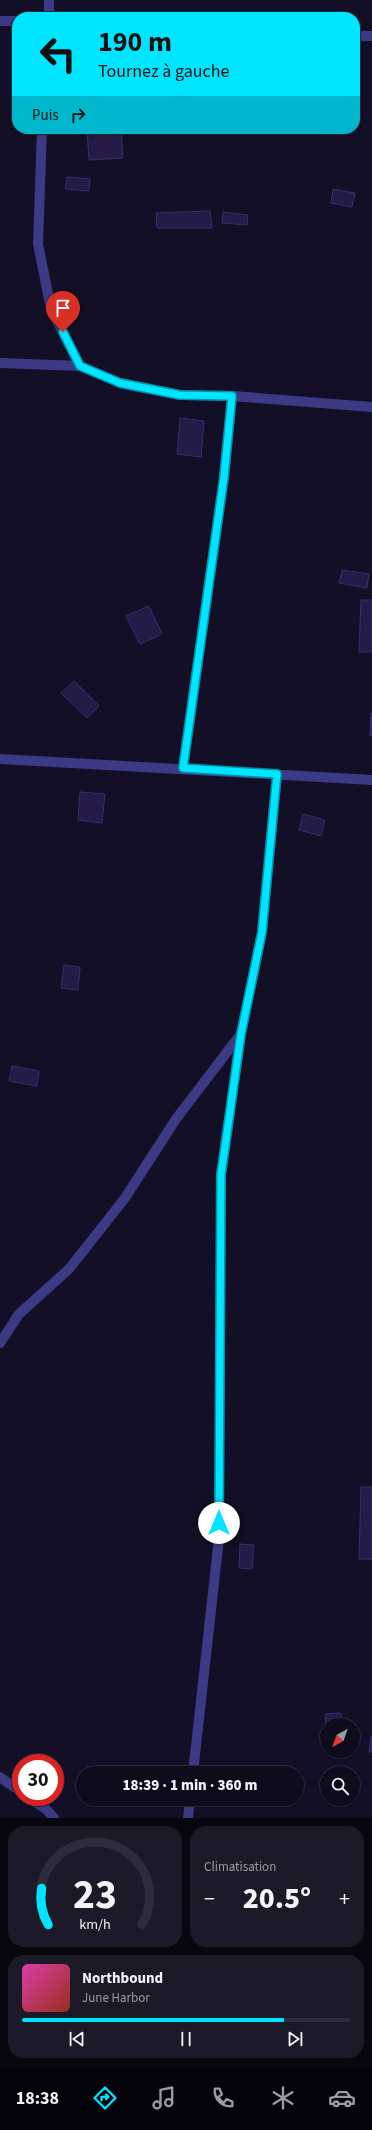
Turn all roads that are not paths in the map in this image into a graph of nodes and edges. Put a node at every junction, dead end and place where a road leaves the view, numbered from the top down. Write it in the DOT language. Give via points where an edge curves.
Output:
graph roads {
  1 [pos="49,0"];
  2 [pos="49,12"];
  3 [pos="0,21"];
  4 [pos="12,21"];
  5 [pos="360,36"];
  6 [pos="372,36"];
  7 [pos="42,134"];
  8 [pos="0,363"];
  9 [pos="80,366"];
  10 [pos="232,396"];
  11 [pos="372,408"];
  12 [pos="0,759"];
  13 [pos="183,768"];
  14 [pos="277,774"];
  15 [pos="372,780"];
  16 [pos="241,1034"];
  17 [pos="0,1343"];
  18 [pos="194,1766"];
  19 [pos="0,1777"];
  20 [pos="12,1786"];
  21 [pos="42,1806"];
  22 [pos="189,1806"];
  23 [pos="54,1818"];
  24 [pos="188,1818"];
  1 -- 2 [label="street"];
  3 -- 4 [label="street"];
  5 -- 6 [label="street"];
  7 -- 9 [label="street" via="38,244 51,309"];
  8 -- 9 [label="street"];
  9 -- 10 [label="street" via="120,383 172,394"];
  10 -- 11 [label="street"];
  10 -- 13 [label="street" via="224,477"];
  12 -- 13 [label="street"];
  13 -- 14 [label="street"];
  14 -- 15 [label="street"];
  14 -- 16 [label="street" via="262,932"];
  16 -- 17 [label="street" via="176,1119 125,1198 69,1269 19,1314"];
  16 -- 18 [label="street" via="221,1175 219,1538"];
  19 -- 20 [label="street"];
  21 -- 23 [label="street"];
  22 -- 24 [label="street"];
}
